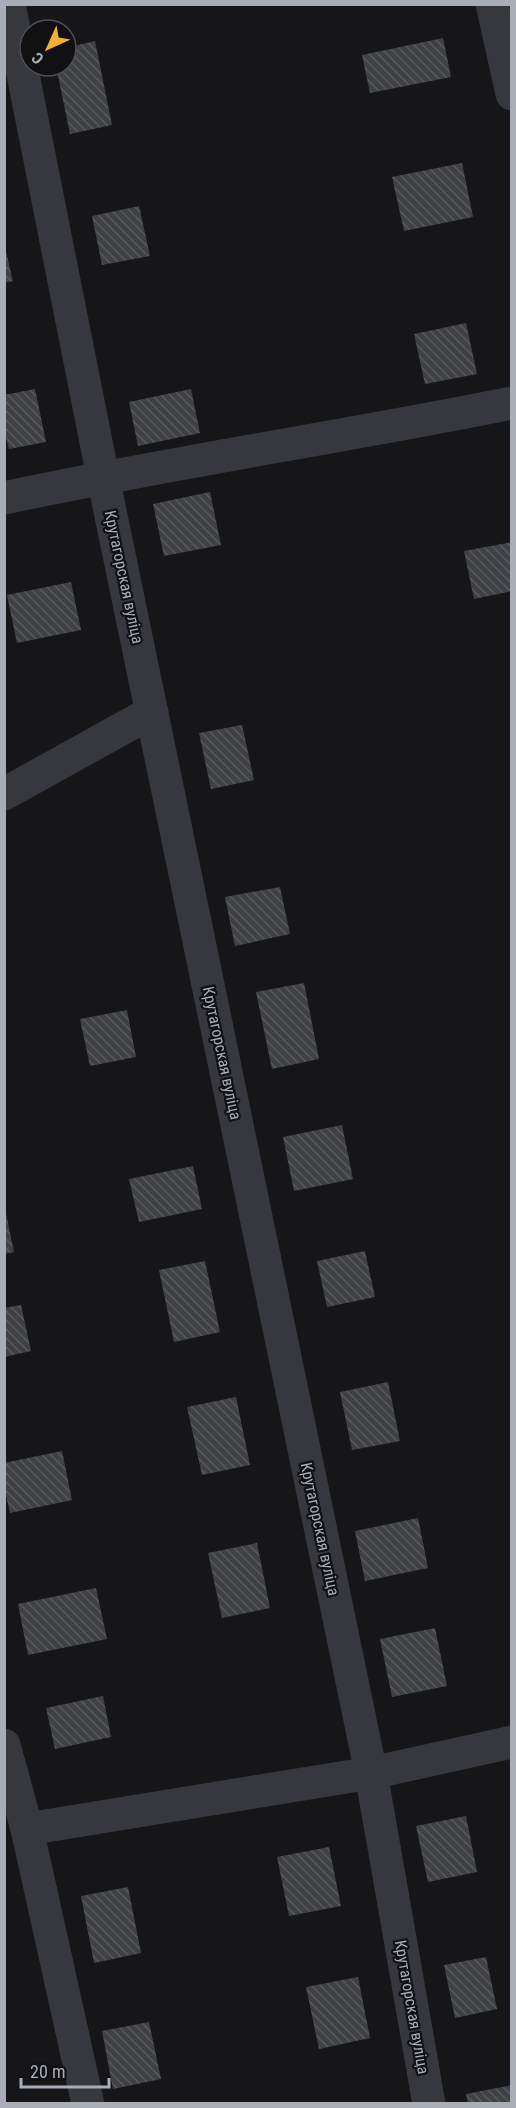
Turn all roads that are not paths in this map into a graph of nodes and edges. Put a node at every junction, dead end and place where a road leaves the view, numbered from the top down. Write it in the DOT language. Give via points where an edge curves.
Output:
graph roads {
  1 [pos="9,4"];
  2 [pos="492,4"];
  3 [pos="512,94"];
  4 [pos="512,403"];
  5 [pos="103,477"];
  6 [pos="4,498"];
  7 [pos="152,712"];
  8 [pos="4,794"];
  9 [pos="512,1742"];
  10 [pos="4,1745"];
  11 [pos="371,1773"];
  12 [pos="27,1829"];
  13 [pos="88,2103"];
  14 [pos="429,2103"];
  1 -- 5 [label="street, Крутагорская вуліца"];
  2 -- 3 [label="street"];
  4 -- 5 [label="street"];
  5 -- 6 [label="street"];
  5 -- 7 [label="street, Крутагорская вуліца"];
  7 -- 8 [label="street"];
  7 -- 11 [label="street, Крутагорская вуліца"];
  9 -- 11 [label="street"];
  10 -- 12 [label="street"];
  11 -- 12 [label="street"];
  11 -- 14 [label="street, Крутагорская вуліца"];
  12 -- 13 [label="street"];
}
